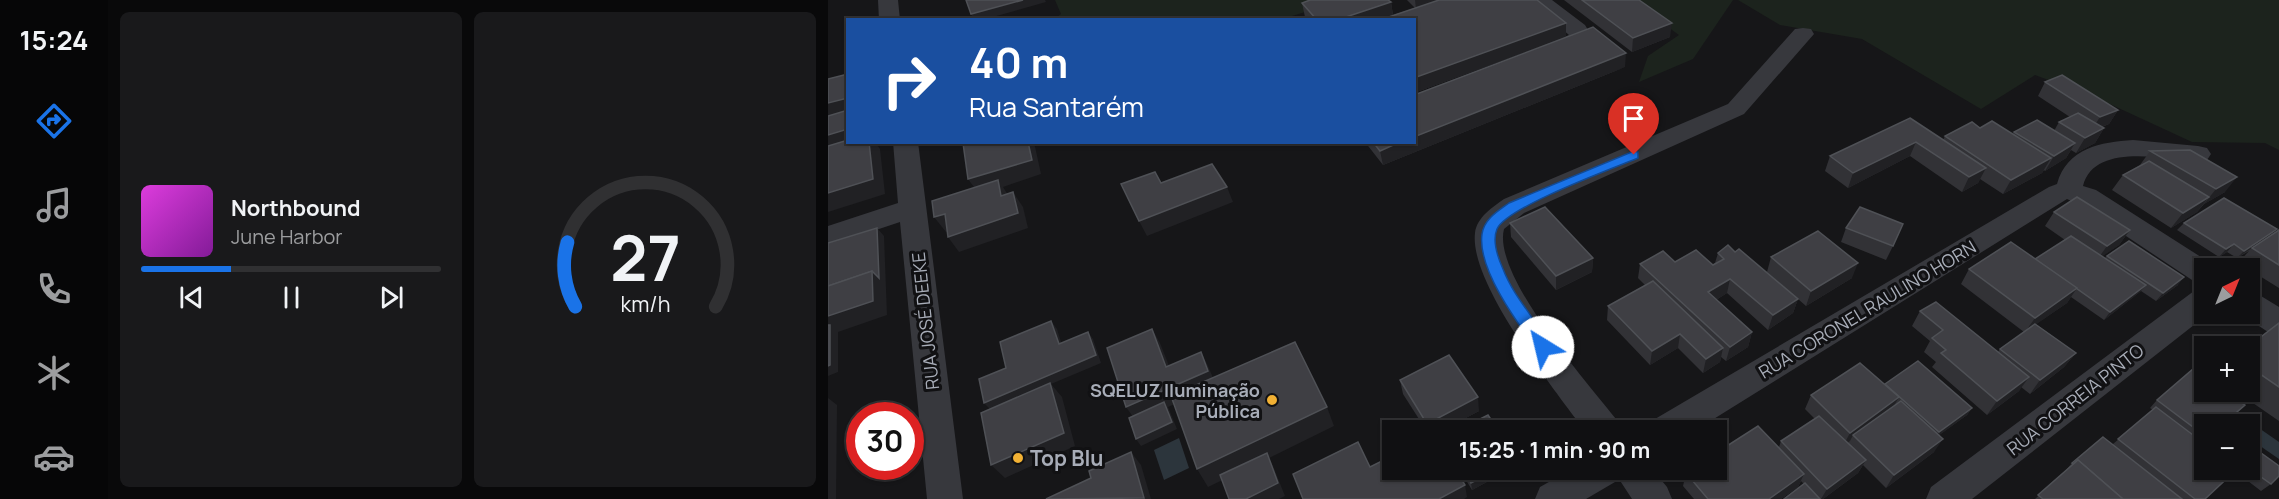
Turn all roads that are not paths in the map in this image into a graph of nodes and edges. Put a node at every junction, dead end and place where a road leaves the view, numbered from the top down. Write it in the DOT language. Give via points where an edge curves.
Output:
graph roads {
  1 [pos="888,0"];
  2 [pos="1539,0"];
  3 [pos="890,18"];
  4 [pos="1803,34"];
  5 [pos="1523,62"];
  6 [pos="905,144"];
  7 [pos="2198,154"];
  8 [pos="2069,190"];
  9 [pos="912,208"];
  10 [pos="828,236"];
  11 [pos="2194,267"];
  12 [pos="2194,307"];
  13 [pos="2260,311"];
  14 [pos="2279,323"];
  15 [pos="1597,420"];
  16 [pos="1683,420"];
  17 [pos="1585,480"];
  18 [pos="1640,480"];
  19 [pos="945,499"];
  20 [pos="1553,499"];
  21 [pos="1654,499"];
  22 [pos="1944,499"];
  1 -- 3 [label="street"];
  2 -- 5 [label="street" via="1580,35 1577,40"];
  4 -- 15 [label="street" via="1736,109 1514,207 1495,220 1489,232 1489,247 1496,270 1519,313"];
  6 -- 9 [label="street, RUA JOSÉ DEEKE"];
  7 -- 8 [label="street" via="2116,148 2092,154 2075,170"];
  8 -- 11 [label="street" via="2087,197"];
  8 -- 16 [label="street, RUA CORONEL RAULINO HORN" via="2058,193"];
  9 -- 10 [label="street"];
  9 -- 19 [label="street, RUA JOSÉ DEEKE"];
  12 -- 22 [label="street, RUA CORREIA PINTO"];
  13 -- 14 [label="street"];
  17 -- 20 [label="street"];
  18 -- 21 [label="street"];
}
